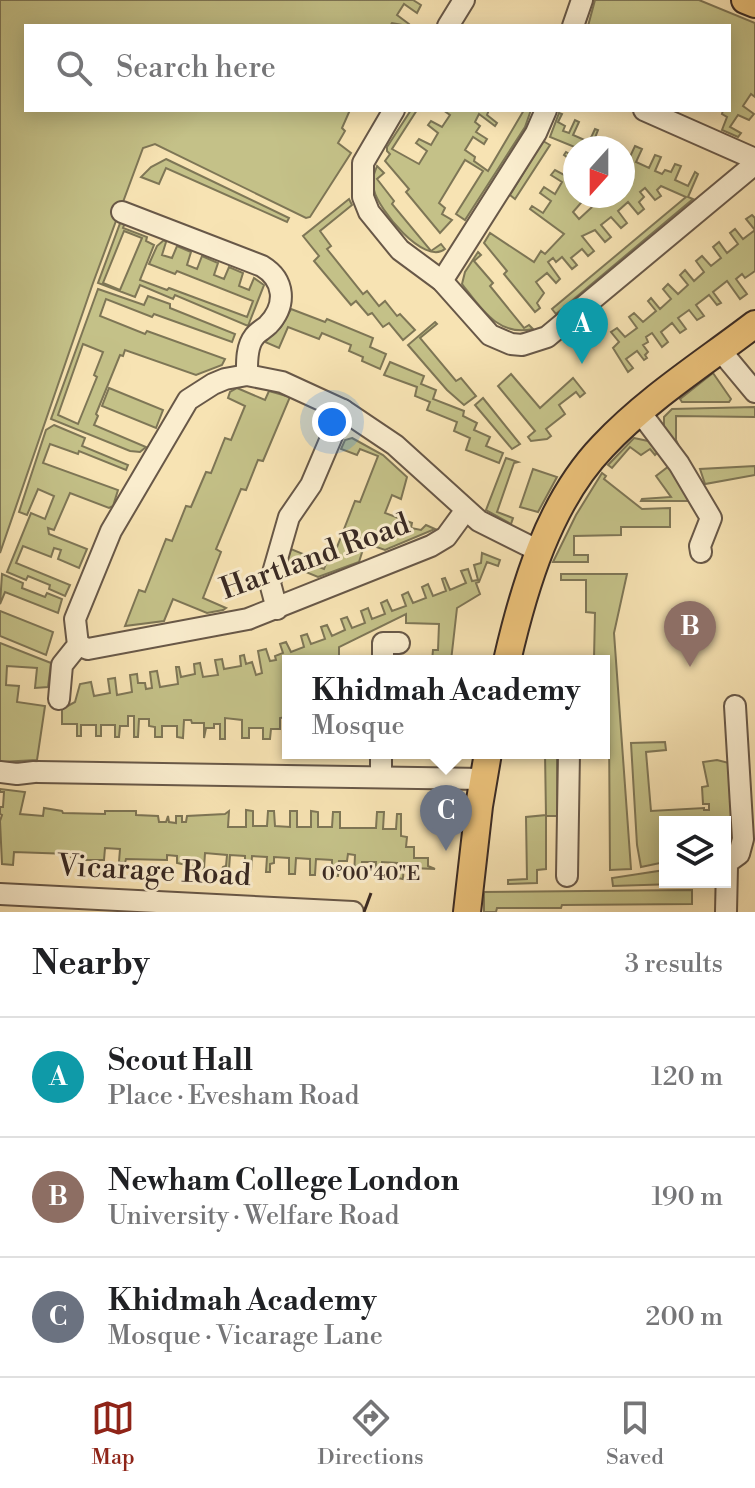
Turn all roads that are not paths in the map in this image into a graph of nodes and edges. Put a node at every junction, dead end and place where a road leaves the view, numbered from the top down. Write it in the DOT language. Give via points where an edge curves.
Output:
graph roads {
  1 [pos="464,0"];
  2 [pos="582,0"];
  3 [pos="745,0"];
  4 [pos="755,4"];
  5 [pos="449,24"];
  6 [pos="574,24"];
  7 [pos="393,112"];
  8 [pos="545,112"];
  9 [pos="648,112"];
  10 [pos="755,162"];
  11 [pos="122,212"];
  12 [pos="442,281"];
  13 [pos="755,324"];
  14 [pos="720,350"];
  15 [pos="247,375"];
  16 [pos="755,392"];
  17 [pos="343,410"];
  18 [pos="640,412"];
  19 [pos="465,511"];
  20 [pos="541,552"];
  21 [pos="701,552"];
  22 [pos="277,609"];
  23 [pos="399,643"];
  24 [pos="78,645"];
  25 [pos="383,655"];
  26 [pos="509,655"];
  27 [pos="59,699"];
  28 [pos="735,706"];
  29 [pos="381,759"];
  30 [pos="569,759"];
  31 [pos="486,766"];
  32 [pos="0,772"];
  33 [pos="381,777"];
  34 [pos="567,876"];
  35 [pos="0,894"];
  36 [pos="353,912"];
  37 [pos="467,912"];
  38 [pos="726,912"];
  1 -- 5 [label="street"];
  2 -- 6 [label="street"];
  3 -- 4 [label="main road"];
  7 -- 12 [label="street" via="363,163 363,197 400,250"];
  8 -- 12 [label="street"];
  9 -- 10 [label="street"];
  10 -- 12 [label="street" via="560,327 530,344 511,344 490,335"];
  11 -- 15 [label="street" via="157,233 273,273 281,303 277,315 251,342"];
  13 -- 14 [label="main road"];
  14 -- 16 [label="street"];
  14 -- 18 [label="main road"];
  15 -- 17 [label="street" via="282,382"];
  15 -- 24 [label="street" via="213,384 180,412 100,553 75,619"];
  17 -- 19 [label="street" via="395,445"];
  17 -- 22 [label="street" via="311,485 285,528 270,583"];
  18 -- 20 [label="main road" via="584,470"];
  18 -- 21 [label="street" via="711,518"];
  19 -- 20 [label="street"];
  19 -- 22 [label="street, Hartland Road" via="446,537 431,546"];
  20 -- 26 [label="main road"];
  22 -- 24 [label="street, Hartland Road" via="88,649"];
  23 -- 25 [label="street" via="383,643"];
  24 -- 27 [label="street" via="62,665"];
  28 -- 38 [label="street" via="743,839 738,856 727,866"];
  29 -- 33 [label="street"];
  30 -- 34 [label="street"];
  31 -- 33 [label="street"];
  31 -- 37 [label="main road"];
  32 -- 33 [label="street"];
  35 -- 36 [label="street, Vicarage Road"];
}
